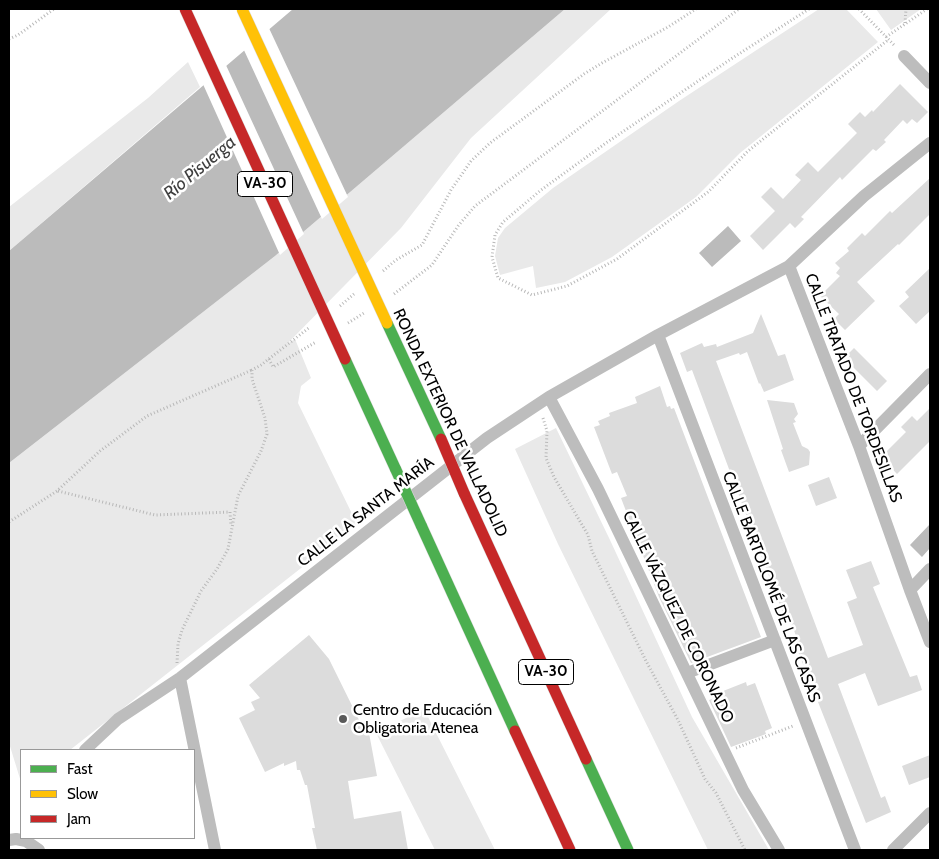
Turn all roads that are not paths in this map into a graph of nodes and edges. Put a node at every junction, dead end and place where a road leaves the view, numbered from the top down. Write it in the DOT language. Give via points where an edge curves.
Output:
graph roads {
  1 [pos="185,9"];
  2 [pos="242,9"];
  3 [pos="904,56"];
  4 [pos="930,84"];
  5 [pos="930,142"];
  6 [pos="789,266"];
  7 [pos="658,335"];
  8 [pos="930,374"];
  9 [pos="543,400"];
  10 [pos="859,446"];
  11 [pos="930,569"];
  12 [pos="910,590"];
  13 [pos="775,640"];
  14 [pos="930,642"];
  15 [pos="686,673"];
  16 [pos="180,678"];
  17 [pos="86,749"];
  18 [pos="194,749"];
  19 [pos="195,752"];
  20 [pos="930,813"];
  21 [pos="15,838"];
  22 [pos="40,850"];
  23 [pos="215,850"];
  24 [pos="570,850"];
  25 [pos="628,850"];
  26 [pos="779,850"];
  27 [pos="855,850"];
  28 [pos="893,850"];
  1 -- 24 [label="highway, VA-30, bridge"];
  2 -- 25 [label="highway, RONDA EXTERIOR DE VALLADOLID / VA-30, bridge"];
  3 -- 4 [label="street"];
  5 -- 6 [label="street, CALLE TRATADO DE TORDESILLAS" via="864,196"];
  6 -- 7 [label="street, CALLE LA SANTA MARÍA"];
  6 -- 10 [label="street, CALLE TRATADO DE TORDESILLAS"];
  7 -- 9 [label="street, CALLE LA SANTA MARÍA"];
  7 -- 13 [label="street, CALLE BARTOLOMÉ DE LAS CASAS"];
  8 -- 10 [label="street"];
  9 -- 15 [label="street, CALLE VÁZQUEZ DE CORONADO" via="598,489"];
  9 -- 16 [label="street, CALLE LA SANTA MARÍA" via="487,438"];
  10 -- 12 [label="street, CALLE TRATADO DE TORDESILLAS"];
  11 -- 12 [label="street"];
  12 -- 14 [label="street, CALLE TRATADO DE TORDESILLAS"];
  13 -- 15 [label="street"];
  13 -- 27 [label="street, CALLE BARTOLOMÉ DE LAS CASAS"];
  15 -- 26 [label="street, CALLE VÁZQUEZ DE CORONADO" via="743,790"];
  16 -- 17 [label="street, CALLE LA SANTA MARÍA" via="118,719"];
  16 -- 18 [label="street"];
  19 -- 23 [label="street"];
  20 -- 28 [label="street"];
  21 -- 22 [label="street"];
}
